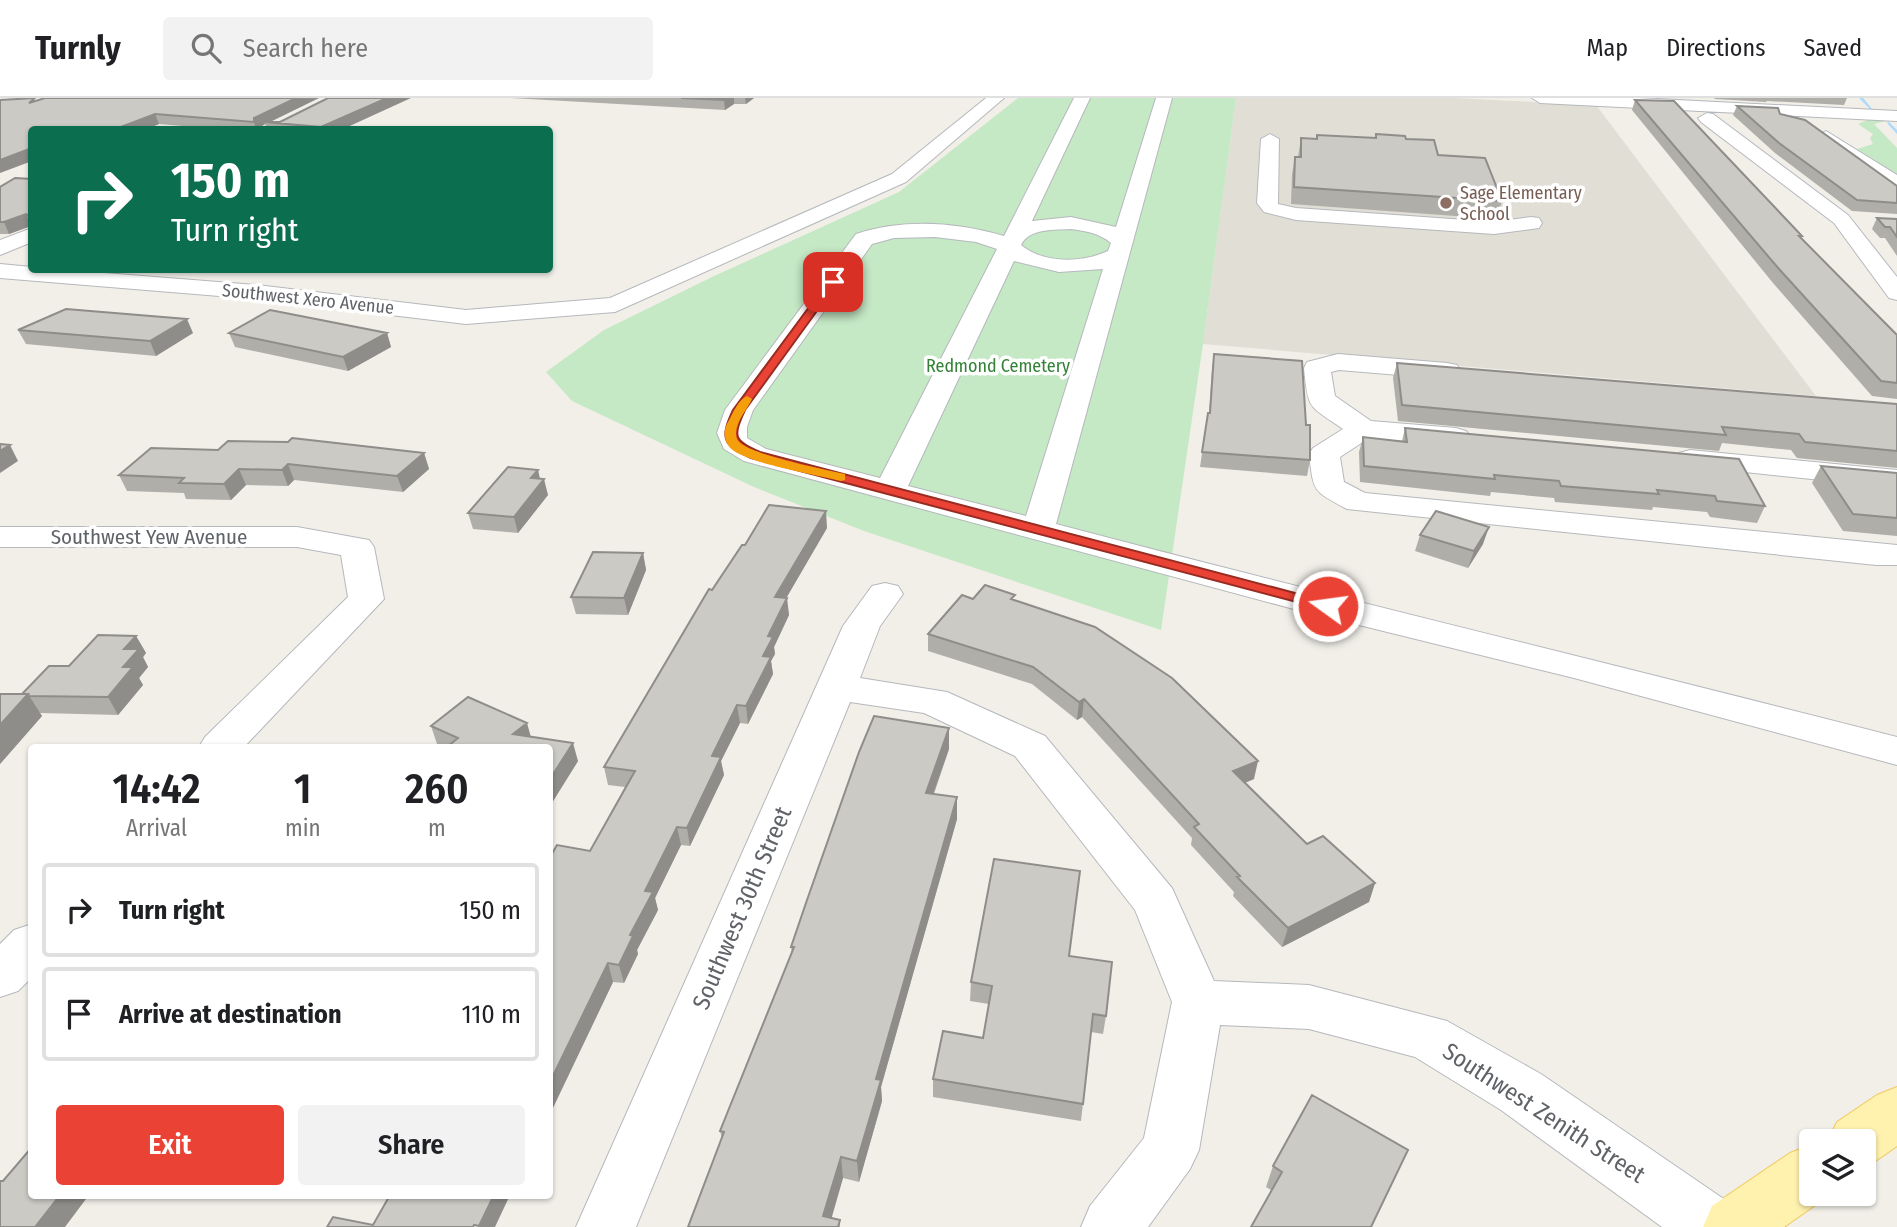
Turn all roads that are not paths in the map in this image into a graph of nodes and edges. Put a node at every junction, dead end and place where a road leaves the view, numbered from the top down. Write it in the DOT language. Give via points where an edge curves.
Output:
graph roads {
  1 [pos="996,98"];
  2 [pos="1082,98"];
  3 [pos="1164,98"];
  4 [pos="1540,98"];
  5 [pos="1787,98"];
  6 [pos="1803,111"];
  7 [pos="1897,116"];
  8 [pos="1270,139"];
  9 [pos="1897,184"];
  10 [pos="1841,219"];
  11 [pos="1863,220"];
  12 [pos="1531,222"];
  13 [pos="28,236"];
  14 [pos="1013,240"];
  15 [pos="0,248"];
  16 [pos="1120,248"];
  17 [pos="0,271"];
  18 [pos="1897,293"];
  19 [pos="1475,374"];
  20 [pos="1363,429"];
  21 [pos="1486,440"];
  22 [pos="1664,457"];
  23 [pos="1897,479"];
  24 [pos="890,490"];
  25 [pos="1038,530"];
  26 [pos="0,537"];
  27 [pos="1897,555"];
  28 [pos="885,594"];
  29 [pos="836,687"];
  30 [pos="223,744"];
  31 [pos="1878,746"];
  32 [pos="1897,765"];
  33 [pos="28,948"];
  34 [pos="0,976"];
  35 [pos="1198,1002"];
  36 [pos="1897,1114"];
  37 [pos="1875,1129"];
  38 [pos="1799,1181"];
  39 [pos="606,1227"];
  40 [pos="1111,1227"];
  41 [pos="1713,1227"];
  42 [pos="1733,1227"];
  1 -- 17 [label="street, Southwest Xero Avenue" via="899,177 615,305 466,317 257,292"];
  2 -- 14 [label="street"];
  3 -- 16 [label="street"];
  4 -- 6 [label="street"];
  5 -- 6 [label="street"];
  6 -- 7 [label="street"];
  8 -- 12 [label="street" via="1267,203 1271,208 1296,214 1494,228"];
  9 -- 10 [label="street" via="1809,123 1776,117 1707,118"];
  10 -- 11 [label="street"];
  10 -- 18 [label="street"];
  13 -- 15 [label="street"];
  14 -- 16 [label="street" via="1038,226 1074,224 1107,231"];
  14 -- 16 [label="street" via="1023,257 1058,265 1097,263"];
  14 -- 24 [label="street"];
  14 -- 24 [label="street" via="910,230 889,230 864,239 730,428 731,440 755,455"];
  16 -- 25 [label="street"];
  19 -- 20 [label="street" via="1338,362 1317,368 1321,400"];
  20 -- 21 [label="street"];
  20 -- 27 [label="street" via="1324,454 1329,487 1358,502"];
  22 -- 23 [label="street"];
  24 -- 25 [label="street"];
  25 -- 31 [label="street"];
  26 -- 30 [label="street, Southwest Yew Avenue" via="297,537 357,547 366,599"];
  28 -- 29 [label="street, Southwest 30th Street" via="862,626"];
  29 -- 35 [label="street" via="933,701 1030,746 1155,901"];
  29 -- 39 [label="street, Southwest 30th Street"];
  31 -- 32 [label="street"];
  33 -- 34 [label="street"];
  35 -- 40 [label="street" via="1170,1150"];
  35 -- 41 [label="street, Southwest Zenith Street" via="1309,1007 1428,1037 1521,1092"];
  36 -- 37 [label="main road"];
  38 -- 42 [label="main road"];
}
